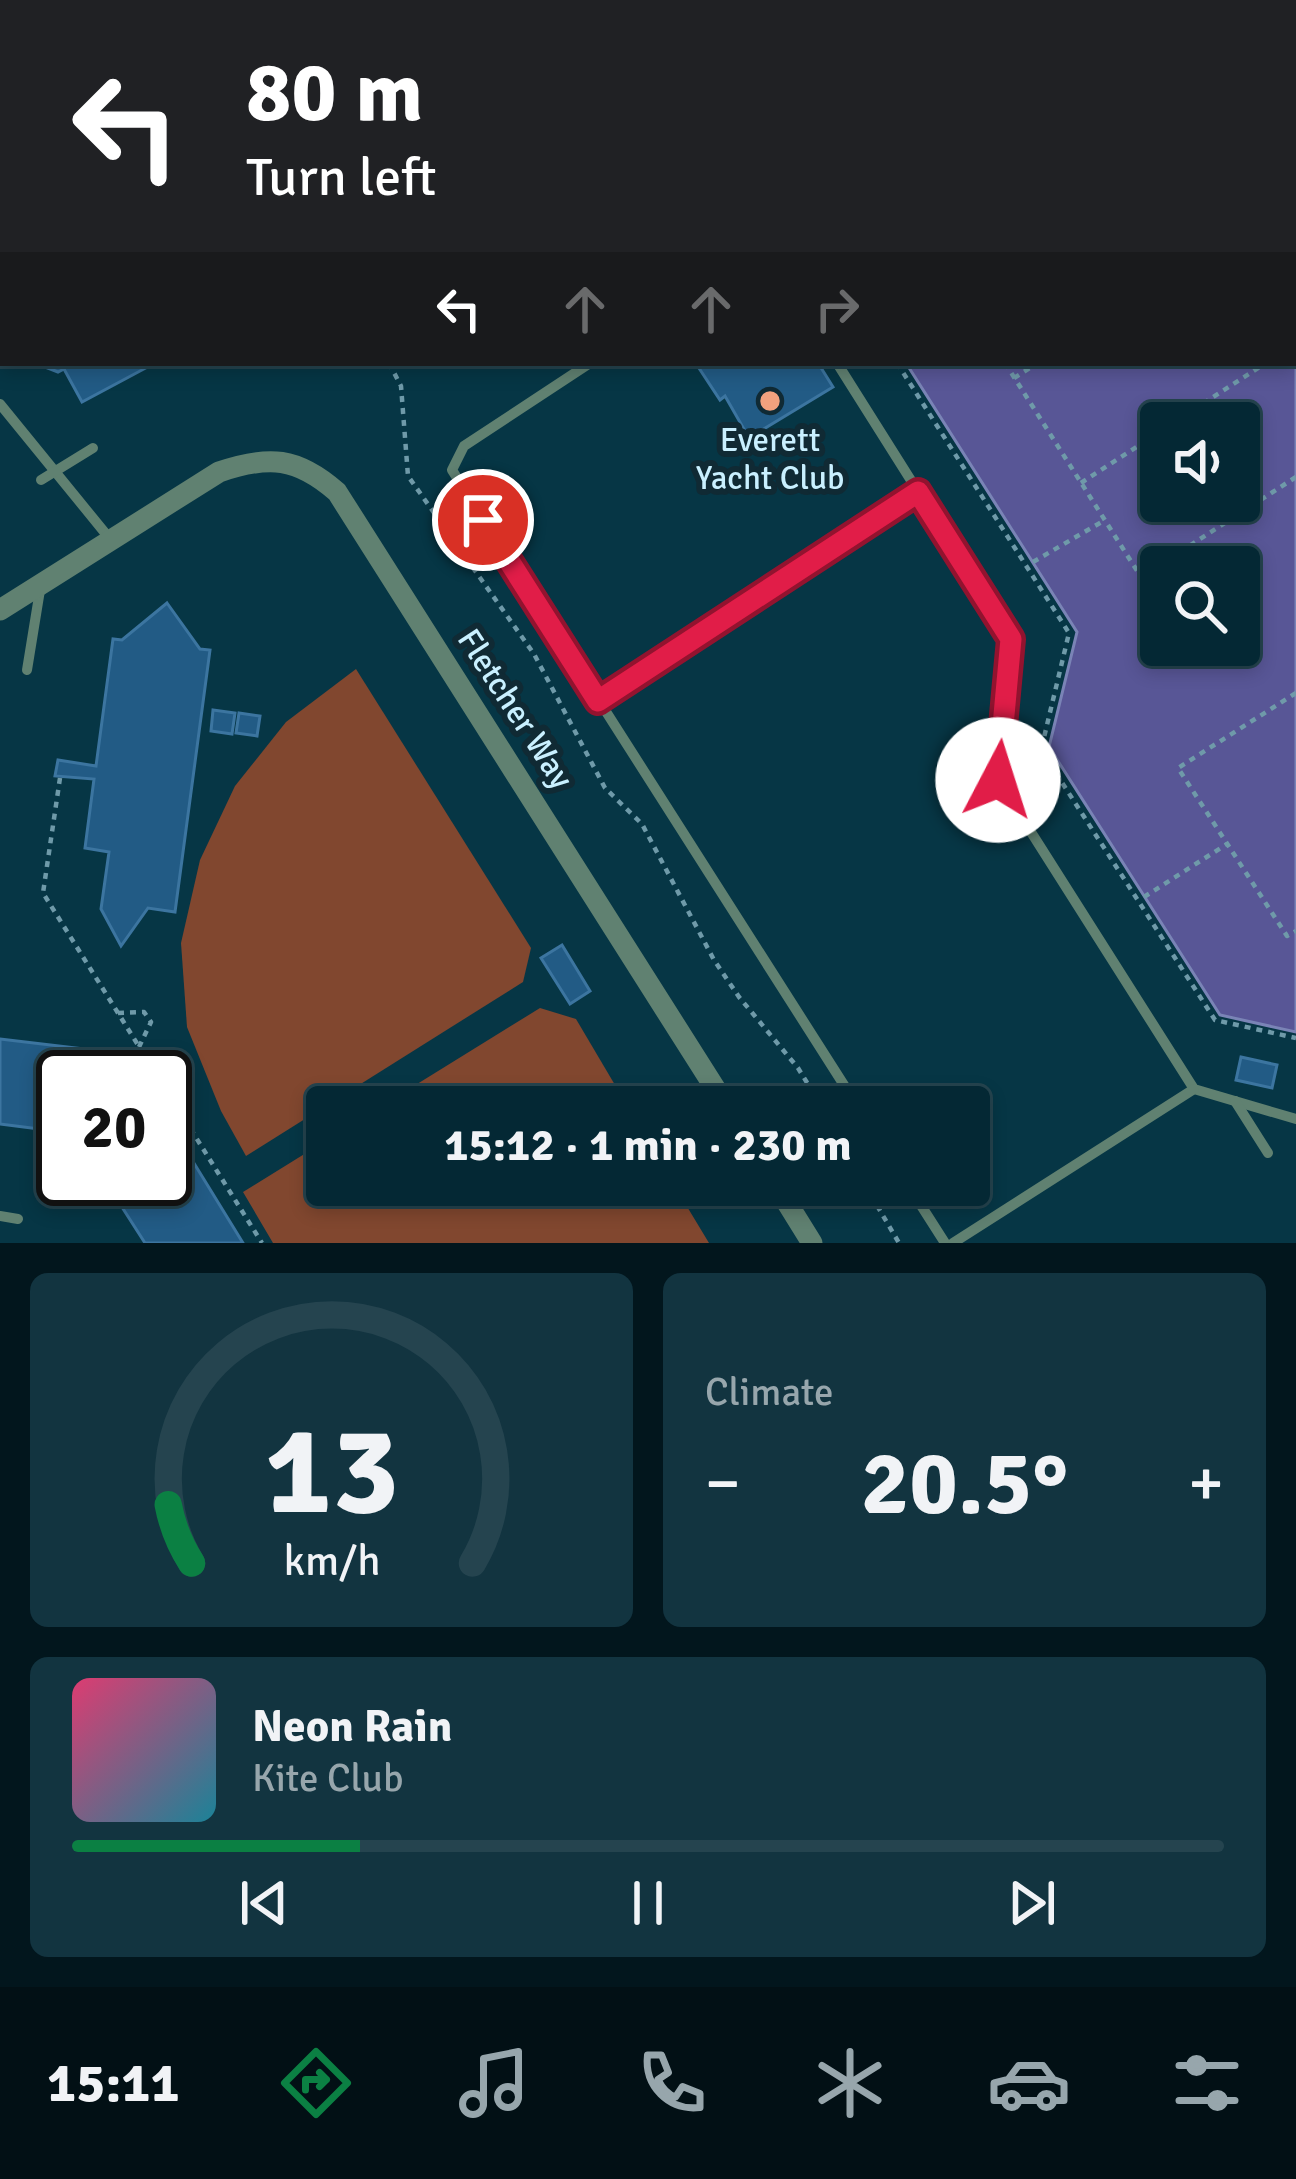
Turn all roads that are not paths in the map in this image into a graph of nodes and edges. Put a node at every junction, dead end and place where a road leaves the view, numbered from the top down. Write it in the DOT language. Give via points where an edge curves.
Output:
graph roads {
  1 [pos="585,366"];
  2 [pos="839,366"];
  3 [pos="0,404"];
  4 [pos="94,448"];
  5 [pos="54,472"];
  6 [pos="40,480"];
  7 [pos="918,492"];
  8 [pos="110,539"];
  9 [pos="40,584"];
  10 [pos="0,610"];
  11 [pos="27,670"];
  12 [pos="598,701"];
  13 [pos="714,1086"];
  14 [pos="845,1086"];
  15 [pos="1194,1089"];
  16 [pos="1235,1101"];
  17 [pos="1296,1119"];
  18 [pos="1268,1154"];
  19 [pos="789,1206"];
  20 [pos="923,1206"];
  21 [pos="0,1216"];
  22 [pos="18,1219"];
  23 [pos="812,1243"];
  24 [pos="949,1243"];
  1 -- 12 [label="lane" via="464,446 452,470"];
  2 -- 7 [label="lane"];
  3 -- 5 [label="lane"];
  4 -- 5 [label="lane"];
  5 -- 6 [label="lane"];
  5 -- 8 [label="lane"];
  7 -- 12 [label="lane"];
  7 -- 15 [label="lane" via="1011,639 998,780"];
  8 -- 9 [label="street, Fletcher Way"];
  8 -- 13 [label="street, Fletcher Way" via="253,460 292,463 338,492"];
  9 -- 10 [label="street, Fletcher Way"];
  9 -- 11 [label="lane"];
  12 -- 14 [label="lane"];
  15 -- 16 [label="lane"];
  15 -- 24 [label="lane"];
  16 -- 17 [label="lane"];
  16 -- 18 [label="lane"];
  19 -- 23 [label="street"];
  20 -- 24 [label="lane"];
  21 -- 22 [label="lane"];
}
